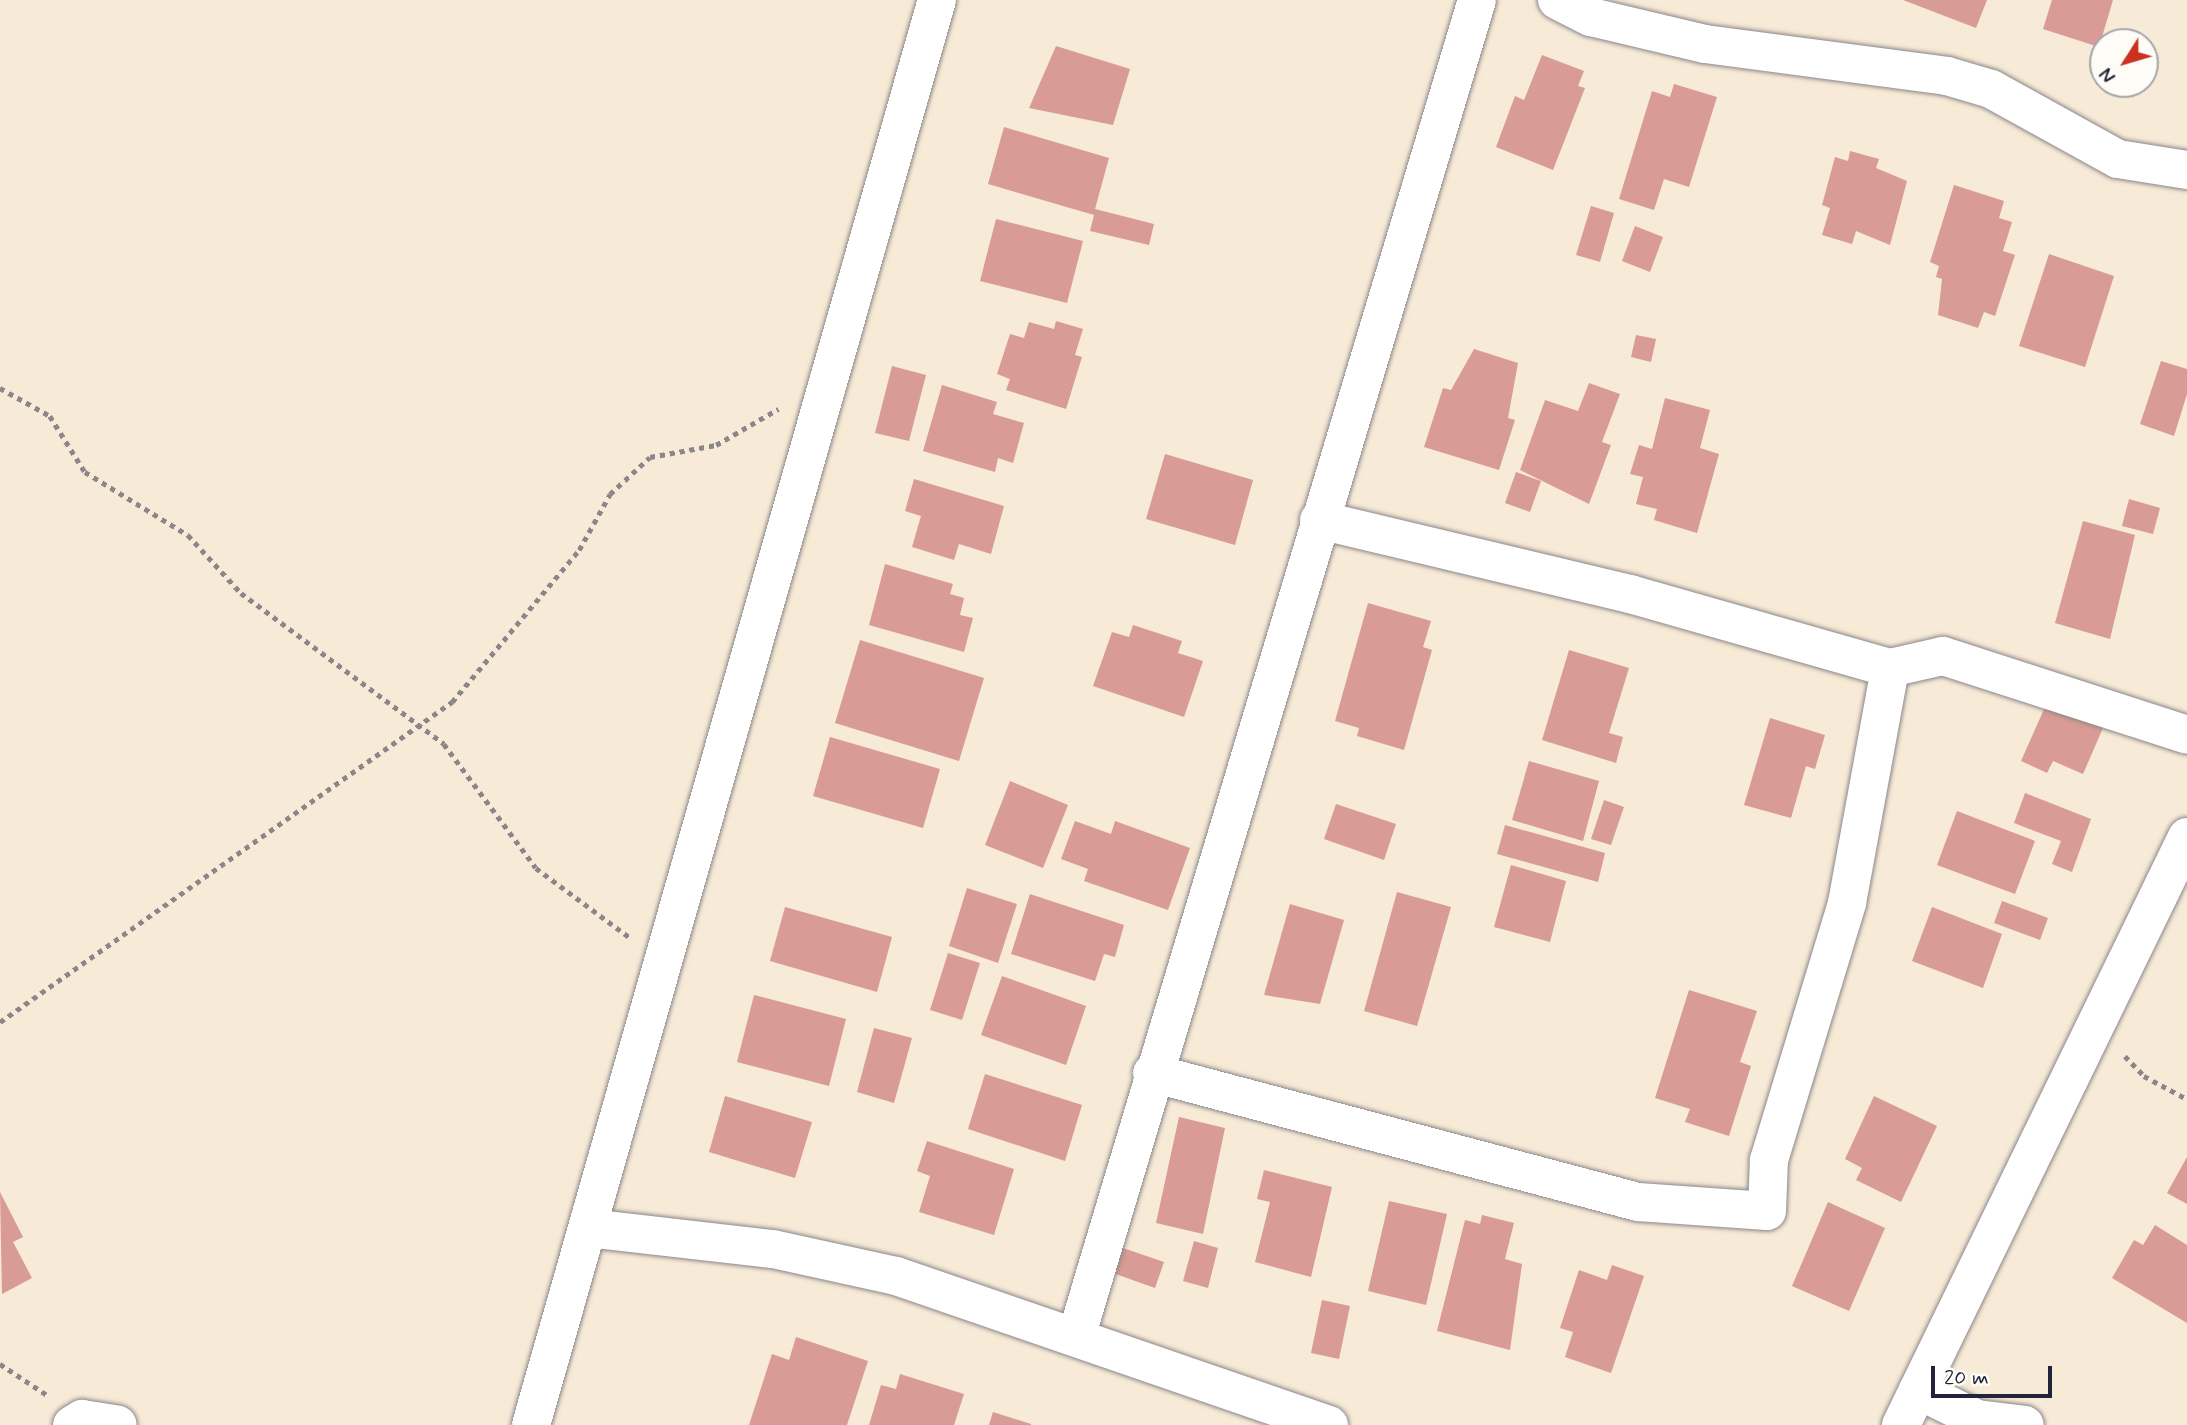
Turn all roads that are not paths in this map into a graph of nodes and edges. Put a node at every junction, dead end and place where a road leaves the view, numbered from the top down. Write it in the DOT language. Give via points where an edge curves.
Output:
graph roads {
  1 [pos="937,0"];
  2 [pos="1477,0"];
  3 [pos="1557,0"];
  4 [pos="2187,170"];
  5 [pos="1319,520"];
  6 [pos="1890,668"];
  7 [pos="2187,735"];
  8 [pos="2187,837"];
  9 [pos="1152,1073"];
  10 [pos="588,1228"];
  11 [pos="1077,1334"];
  12 [pos="1917,1390"];
  13 [pos="1976,1422"];
  14 [pos="531,1425"];
  15 [pos="1329,1425"];
  16 [pos="1900,1425"];
  17 [pos="2025,1425"];
  1 -- 10 [label="street"];
  2 -- 5 [label="street"];
  3 -- 4 [label="street" via="1591,17 1705,44 1947,76 1991,89 2118,159"];
  5 -- 6 [label="street" via="1630,594"];
  5 -- 9 [label="street"];
  6 -- 7 [label="street" via="1943,656"];
  6 -- 9 [label="street" via="1847,903 1769,1160 1767,1211 1638,1202"];
  8 -- 12 [label="street"];
  9 -- 11 [label="street"];
  10 -- 11 [label="street" via="773,1250 896,1276"];
  10 -- 14 [label="street"];
  11 -- 15 [label="street"];
  12 -- 13 [label="street"];
  12 -- 16 [label="street"];
  13 -- 17 [label="street"];
}
